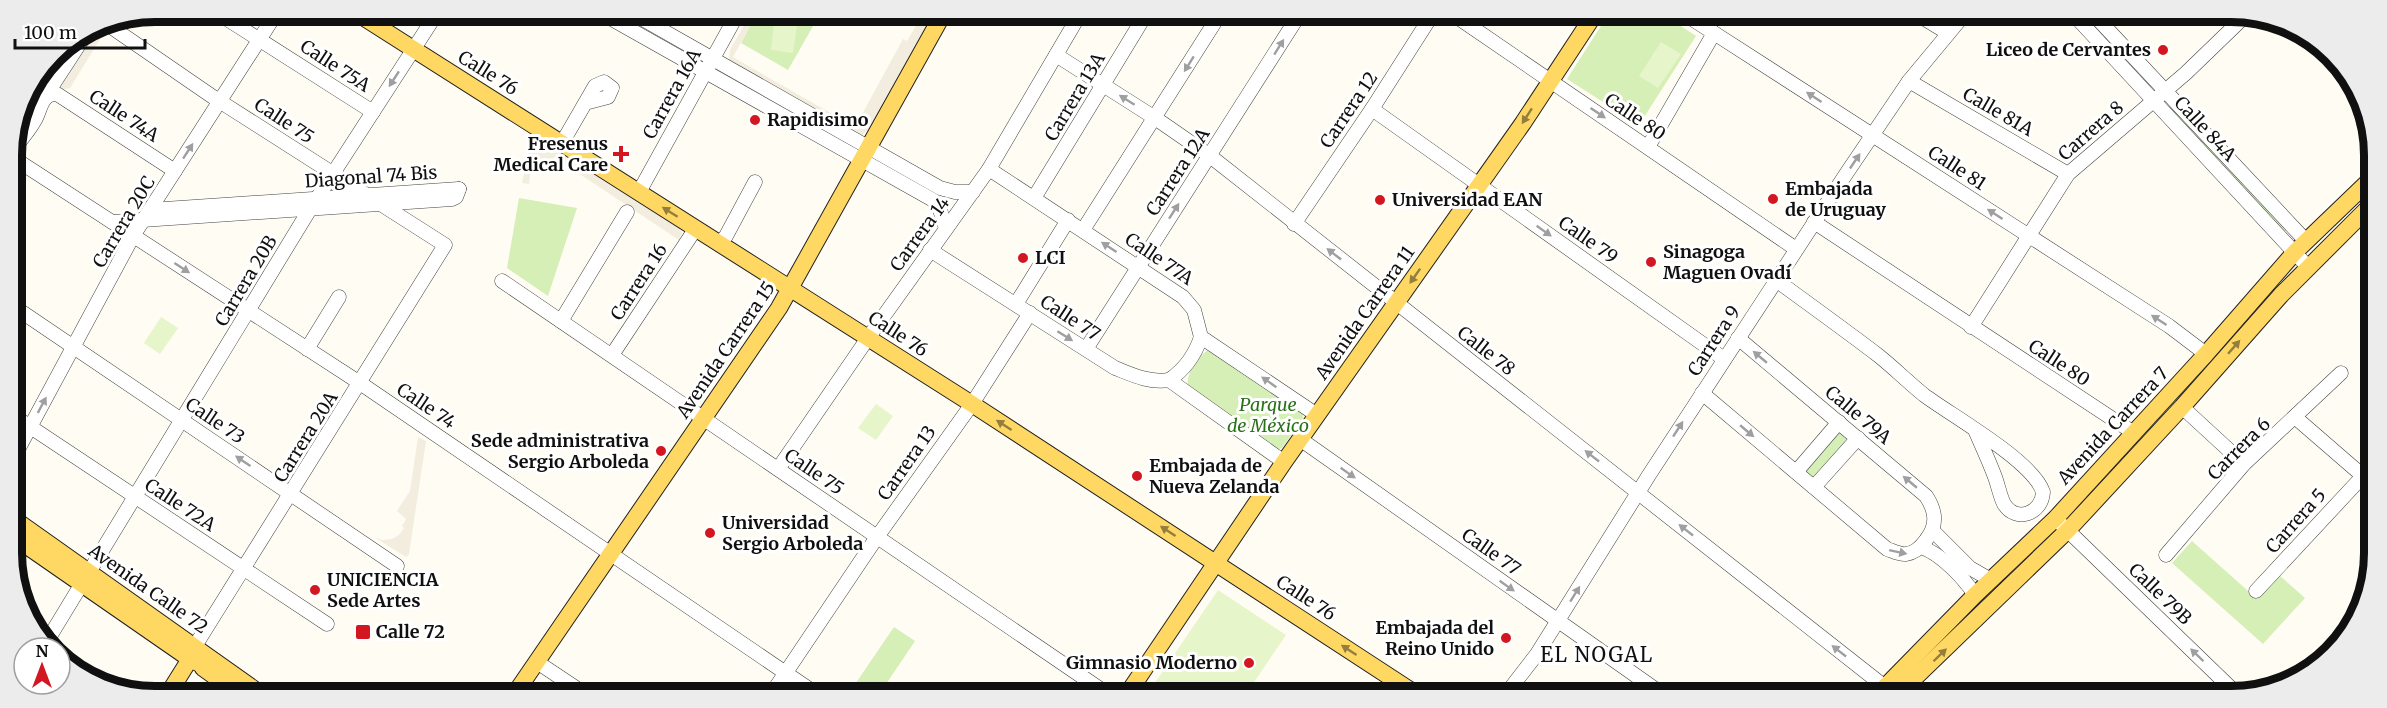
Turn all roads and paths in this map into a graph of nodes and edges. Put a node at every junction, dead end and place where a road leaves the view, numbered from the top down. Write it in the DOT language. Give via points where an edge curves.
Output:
graph roads {
  1 [pos="1215,22"];
  2 [pos="1294,22"];
  3 [pos="1427,22"];
  4 [pos="1465,22"];
  5 [pos="1589,22"];
  6 [pos="1698,22"];
  7 [pos="1930,22"];
  8 [pos="1958,22"];
  9 [pos="2081,22"];
  10 [pos="2101,22"];
  11 [pos="234,23"];
  12 [pos="270,23"];
  13 [pos="372,23"];
  14 [pos="431,23"];
  15 [pos="621,23"];
  16 [pos="646,23"];
  17 [pos="733,23"];
  18 [pos="938,23"];
  19 [pos="1075,23"];
  20 [pos="1141,23"];
  21 [pos="2238,23"];
  22 [pos="114,29"];
  23 [pos="1712,31"];
  24 [pos="1948,33"];
  25 [pos="260,39"];
  26 [pos="78,48"];
  27 [pos="414,49"];
  28 [pos="1056,55"];
  29 [pos="709,65"];
  30 [pos="1550,81"];
  31 [pos="1909,81"];
  32 [pos="47,86"];
  33 [pos="1103,86"];
  34 [pos="2165,91"];
  35 [pos="2153,100"];
  36 [pos="220,101"];
  37 [pos="585,103"];
  38 [pos="1372,109"];
  39 [pos="373,112"];
  40 [pos="1155,118"];
  41 [pos="24,135"];
  42 [pos="1872,135"];
  43 [pos="562,143"];
  44 [pos="1646,146"];
  45 [pos="865,153"];
  46 [pos="1210,156"];
  47 [pos="23,164"];
  48 [pos="989,169"];
  49 [pos="175,171"];
  50 [pos="333,174"];
  51 [pos="2068,174"];
  52 [pos="755,182"];
  53 [pos="1479,185"];
  54 [pos="2364,186"];
  55 [pos="639,192"];
  56 [pos="973,192"];
  57 [pos="365,196"];
  58 [pos="1034,198"];
  59 [pos="314,204"];
  60 [pos="379,204"];
  61 [pos="627,212"];
  62 [pos="2364,212"];
  63 [pos="147,215"];
  64 [pos="1068,220"];
  65 [pos="113,222"];
  66 [pos="1814,222"];
  67 [pos="1294,224"];
  68 [pos="696,228"];
  69 [pos="946,228"];
  70 [pos="1083,230"];
  71 [pos="134,236"];
  72 [pos="2029,236"];
  73 [pos="720,243"];
  74 [pos="445,245"];
  75 [pos="2300,247"];
  76 [pos="1796,249"];
  77 [pos="930,250"];
  78 [pos="1139,267"];
  79 [pos="2308,267"];
  80 [pos="502,280"];
  81 [pos="1776,280"];
  82 [pos="790,288"];
  83 [pos="339,297"];
  84 [pos="1396,303"];
  85 [pos="1016,304"];
  86 [pos="249,311"];
  87 [pos="23,312"];
  88 [pos="1030,313"];
  89 [pos="561,321"];
  90 [pos="1971,327"];
  91 [pos="1201,337"];
  92 [pos="868,338"];
  93 [pos="1738,338"];
  94 [pos="74,346"];
  95 [pos="307,349"];
  96 [pos="1086,349"];
  97 [pos="2206,354"];
  98 [pos="612,355"];
  99 [pos="1724,359"];
  100 [pos="2341,373"];
  101 [pos="1169,380"];
  102 [pos="360,383"];
  103 [pos="1702,393"];
  104 [pos="972,404"];
  105 [pos="2182,407"];
  106 [pos="1317,416"];
  107 [pos="704,418"];
  108 [pos="2296,418"];
  109 [pos="182,421"];
  110 [pos="22,422"];
  111 [pos="1839,422"];
  112 [pos="30,428"];
  113 [pos="1975,430"];
  114 [pos="2134,433"];
  115 [pos="1858,438"];
  116 [pos="1300,439"];
  117 [pos="22,442"];
  118 [pos="1284,462"];
  119 [pos="2244,464"];
  120 [pos="778,469"];
  121 [pos="1796,472"];
  122 [pos="1814,487"];
  123 [pos="1638,492"];
  124 [pos="291,494"];
  125 [pos="136,498"];
  126 [pos="2056,518"];
  127 [pos="22,526"];
  128 [pos="2068,530"];
  129 [pos="1933,531"];
  130 [pos="877,537"];
  131 [pos="22,542"];
  132 [pos="1920,547"];
  133 [pos="611,554"];
  134 [pos="2166,555"];
  135 [pos="1217,562"];
  136 [pos="397,567"];
  137 [pos="244,569"];
  138 [pos="87,578"];
  139 [pos="1991,580"];
  140 [pos="2256,591"];
  141 [pos="1975,595"];
  142 [pos="1557,621"];
  143 [pos="327,624"];
  144 [pos="51,635"];
  145 [pos="193,652"];
  146 [pos="537,662"];
  147 [pos="786,673"];
  148 [pos="1403,685"];
  149 [pos="1513,685"];
  150 [pos="1649,685"];
  151 [pos="1878,685"];
  152 [pos="1892,685"];
  153 [pos="1894,685"];
  154 [pos="2228,685"];
  155 [pos="173,686"];
  156 [pos="229,686"];
  157 [pos="236,686"];
  158 [pos="248,686"];
  159 [pos="254,686"];
  160 [pos="520,686"];
  161 [pos="573,686"];
  162 [pos="777,686"];
  163 [pos="804,686"];
  164 [pos="1095,686"];
  165 [pos="1133,686"];
  1 -- 40 [label="street, one-way"];
  46 -- 2 [label="street, Carrera 12A, one-way"];
  3 -- 38 [label="street, Carrera 12"];
  4 -- 30 [label="street, Calle 80"];
  5 -- 30 [label="main road, Avenida Carrera 11"];
  6 -- 23 [label="street, Calle 81"];
  7 -- 24 [label="street"];
  8 -- 24 [label="street, Carrera 9"];
  9 -- 35 [label="street, Calle 84A"];
  10 -- 34 [label="street, Calle 84A"];
  11 -- 25 [label="street, Calle 75A"];
  12 -- 25 [label="street, Carrera 20C"];
  13 -- 27 [label="main road, Calle 76"];
  14 -- 27 [label="street, Carrera 20B"];
  15 -- 29 [label="street"];
  16 -- 29 [label="street"];
  17 -- 29 [label="street, Carrera 16A"];
  18 -- 45 [label="main road, Avenida Carrera 15"];
  19 -- 28 [label="street, Carrera 14"];
  20 -- 33 [label="street, Carrera 13A"];
  21 -- 34 [label="street, Carrera 8"];
  22 -- 36 [label="street, Calle 75"];
  42 -- 23 [label="street, Calle 81, one-way"];
  23 -- 44 [label="street"];
  24 -- 31 [label="street, Carrera 9"];
  25 -- 36 [label="street, Carrera 20C"];
  25 -- 39 [label="street, Calle 75A"];
  26 -- 32 [label="street" via="56,82"];
  27 -- 39 [label="street, Carrera 20B, one-way"];
  27 -- 43 [label="main road, Calle 76"];
  28 -- 33 [label="street, Calle 78"];
  28 -- 48 [label="street, Carrera 14"];
  29 -- 45 [label="street"];
  29 -- 55 [label="street, Carrera 16A"];
  30 -- 44 [label="street, Calle 80, one-way"];
  30 -- 53 [label="main road, Avenida Carrera 11, one-way"];
  31 -- 42 [label="street, Carrera 9"];
  31 -- 51 [label="street, Calle 81A"];
  32 -- 41 [label="street" via="36,119"];
  32 -- 49 [label="street, Calle 74A"];
  40 -- 33 [label="street, Calle 78, one-way"];
  33 -- 58 [label="street, Carrera 13A"];
  34 -- 35 [label="street, Carrera 8"];
  34 -- 75 [label="street, Calle 84A"];
  35 -- 51 [label="street, Carrera 8"];
  35 -- 75 [label="street, Calle 84A"];
  49 -- 36 [label="street, Carrera 20C, one-way"];
  36 -- 50 [label="street, Calle 75"];
  37 -- 43 [label="street"];
  38 -- 53 [label="street, Calle 79"];
  38 -- 67 [label="street, Carrera 12"];
  39 -- 50 [label="street, Carrera 20B"];
  40 -- 46 [label="street, Calle 78"];
  40 -- 70 [label="street"];
  66 -- 42 [label="street, Carrera 9, one-way"];
  72 -- 42 [label="street, Calle 81, one-way"];
  43 -- 55 [label="main road, Calle 76"];
  44 -- 76 [label="street, Calle 80"];
  45 -- 56 [label="street" via="940,188"];
  45 -- 69 [label="street" via="933,200"];
  45 -- 82 [label="main road, Avenida Carrera 15"];
  46 -- 67 [label="street, Calle 78"];
  78 -- 46 [label="street, Carrera 12A, one-way"];
  47 -- 65 [label="street, Calle 74"];
  48 -- 56 [label="street, Carrera 14"];
  48 -- 58 [label="street, Calle 77A"];
  49 -- 63 [label="street, Carrera 20C"];
  50 -- 57 [label="street, Calle 75"];
  50 -- 59 [label="street, Carrera 20B"];
  51 -- 72 [label="street, Carrera 8"];
  52 -- 73 [label="street"];
  53 -- 84 [label="main road, Avenida Carrera 11, one-way"];
  53 -- 99 [label="street, Calle 79, one-way"];
  54 -- 75 [label="main road, Avenida Carrera 7"];
  68 -- 55 [label="main road, Calle 76, one-way"];
  56 -- 69 [label="street, Carrera 14"];
  57 -- 59 [label="street, Diagonal 74 Bis"];
  57 -- 60 [label="street, Calle 75"];
  57 -- 60 [label="street, Diagonal 74 Bis" via="459,189 452,200"];
  58 -- 64 [label="street, Calle 77A"];
  59 -- 60 [label="street, Diagonal 74 Bis"];
  59 -- 63 [label="street, Diagonal 74 Bis"];
  59 -- 86 [label="street, Carrera 20B"];
  60 -- 74 [label="street, Calle 75"];
  61 -- 89 [label="street"];
  62 -- 79 [label="main road, Avenida Carrera 7"];
  63 -- 65 [label="street, Diagonal 74 Bis"];
  63 -- 71 [label="street, Carrera 20C"];
  64 -- 70 [label="street, Calle 77A"];
  64 -- 85 [label="street"];
  65 -- 71 [label="street, Calle 74"];
  66 -- 76 [label="street, Carrera 9"];
  66 -- 90 [label="street, Calle 80"];
  84 -- 67 [label="street, Calle 78, one-way"];
  68 -- 73 [label="main road, Calle 76"];
  68 -- 98 [label="street, Carrera 16"];
  69 -- 77 [label="street, Carrera 14"];
  78 -- 70 [label="street, Calle 77A, one-way"];
  71 -- 86 [label="street, Calle 74, one-way"];
  71 -- 94 [label="street, Carrera 20C"];
  72 -- 90 [label="street, Carrera 8"];
  97 -- 72 [label="street, Calle 81, one-way"];
  73 -- 82 [label="main road, Calle 76"];
  74 -- 102 [label="street, Carrera 20A"];
  75 -- 79 [label="street, Calle 84A"];
  75 -- 97 [label="main road, Avenida Carrera 7"];
  76 -- 81 [label="street, Carrera 9"];
  77 -- 85 [label="street, Calle 77"];
  77 -- 92 [label="street, Carrera 14"];
  78 -- 91 [label="street, Calle 77A" via="1188,300"];
  78 -- 96 [label="street, Carrera 12A"];
  105 -- 79 [label="main road, Avenida Carrera 7, one-way"];
  80 -- 89 [label="street, Calle 75"];
  81 -- 93 [label="street, Carrera 9"];
  81 -- 113 [label="street"];
  82 -- 92 [label="main road, Calle 76"];
  82 -- 107 [label="main road, Avenida Carrera 15"];
  83 -- 95 [label="street"];
  84 -- 106 [label="main road, Avenida Carrera 11"];
  123 -- 84 [label="street, Calle 78, one-way"];
  85 -- 88 [label="street, Calle 77"];
  86 -- 95 [label="street, Calle 74"];
  86 -- 109 [label="street, Carrera 20B"];
  87 -- 94 [label="street, Calle 73"];
  88 -- 96 [label="street, Calle 77, one-way"];
  88 -- 104 [label="street, Carrera 13"];
  89 -- 98 [label="street, Calle 75"];
  90 -- 114 [label="street, Calle 80"];
  91 -- 101 [label="street" via="1187,363"];
  106 -- 91 [label="street, one-way"];
  92 -- 104 [label="main road, Calle 76"];
  92 -- 120 [label="street, Carrera 14"];
  93 -- 99 [label="street, Carrera 9"];
  111 -- 93 [label="street, Calle 79A, one-way"];
  94 -- 109 [label="street, Calle 73"];
  112 -- 94 [label="street, Carrera 20C, one-way"];
  95 -- 102 [label="street, Calle 74"];
  96 -- 101 [label="street, Calle 77" via="1115,368 1141,378"];
  97 -- 105 [label="main road" via="2208,366"];
  97 -- 114 [label="main road, Avenida Carrera 7"];
  98 -- 107 [label="street, Calle 75"];
  99 -- 103 [label="street, Carrera 9"];
  100 -- 108 [label="street, Carrera 6"];
  101 -- 118 [label="street"];
  102 -- 124 [label="street, Carrera 20A"];
  102 -- 133 [label="street, Calle 74"];
  103 -- 121 [label="street, one-way"];
  123 -- 103 [label="street, Carrera 9, one-way"];
  104 -- 130 [label="street, Carrera 13"];
  135 -- 104 [label="main road, Calle 76, one-way"];
  105 -- 119 [label="street"];
  105 -- 128 [label="main road, Avenida Carrera 7"];
  106 -- 116 [label="main road, Avenida Carrera 11"];
  107 -- 120 [label="street, Calle 75"];
  107 -- 133 [label="main road, Avenida Carrera 15"];
  108 -- 119 [label="street, Carrera 6"];
  108 -- 140 [label="street, Carrera 5" via="2363,476"];
  124 -- 109 [label="street, Calle 73, one-way"];
  109 -- 125 [label="street, Carrera 20B"];
  110 -- 112 [label="street, Calle 72A"];
  111 -- 115 [label="street, Calle 79A"];
  111 -- 121 [label="street"];
  112 -- 117 [label="street, Carrera 20C"];
  112 -- 125 [label="street, Calle 72A"];
  113 -- 113 [label="street" via="2016,460 2041,486 2043,499 2031,513 2012,511 2004,504"];
  114 -- 126 [label="main road, Avenida Carrera 7"];
  115 -- 122 [label="street"];
  129 -- 115 [label="street, Calle 79A, one-way" via="1933,507 1926,496"];
  116 -- 118 [label="main road, Avenida Carrera 11"];
  116 -- 142 [label="street, Calle 77, one-way"];
  118 -- 135 [label="main road, Avenida Carrera 11"];
  119 -- 134 [label="street, Carrera 6"];
  120 -- 130 [label="street, Calle 75"];
  121 -- 122 [label="street"];
  122 -- 132 [label="street, one-way" via="1887,549 1904,555"];
  142 -- 123 [label="street, Carrera 9, one-way"];
  151 -- 123 [label="street, Calle 78, one-way"];
  124 -- 136 [label="street, Calle 73"];
  124 -- 137 [label="street, Carrera 20A"];
  125 -- 137 [label="street, Calle 72A"];
  125 -- 138 [label="street, Carrera 20B"];
  126 -- 128 [label="street, Calle 79B"];
  126 -- 139 [label="main road, Avenida Carrera 7"];
  127 -- 138 [label="main road, Avenida Calle 72"];
  153 -- 128 [label="main road, Avenida Carrera 7, one-way"];
  154 -- 128 [label="street, Calle 79B, one-way"];
  129 -- 132 [label="street"];
  129 -- 139 [label="street" via="1963,562"];
  130 -- 147 [label="street, Carrera 13"];
  130 -- 164 [label="street, Calle 75"];
  131 -- 138 [label="main road, Avenida Calle 72"];
  132 -- 141 [label="street" via="1948,566"];
  133 -- 146 [label="main road, Avenida Carrera 15"];
  133 -- 147 [label="street, Calle 74"];
  148 -- 135 [label="main road, Calle 76, one-way"];
  135 -- 165 [label="main road, Avenida Carrera 11"];
  137 -- 143 [label="street, Calle 72A"];
  137 -- 145 [label="street, Carrera 20A"];
  138 -- 144 [label="street, Carrera 20B"];
  138 -- 145 [label="main road, Avenida Calle 72"];
  139 -- 141 [label="main road, Avenida Carrera 7"];
  141 -- 152 [label="main road, Avenida Carrera 7"];
  142 -- 149 [label="street, Carrera 9"];
  142 -- 150 [label="street, Calle 77"];
  145 -- 155 [label="main road"];
  145 -- 156 [label="main road"];
  145 -- 157 [label="main road, Avenida Calle 72"];
  145 -- 158 [label="main road, Avenida Calle 72"];
  145 -- 159 [label="main road"];
  146 -- 160 [label="main road, Avenida Carrera 15"];
  146 -- 161 [label="street"];
  147 -- 162 [label="street, Carrera 13"];
  147 -- 163 [label="street, Calle 74"];
}
